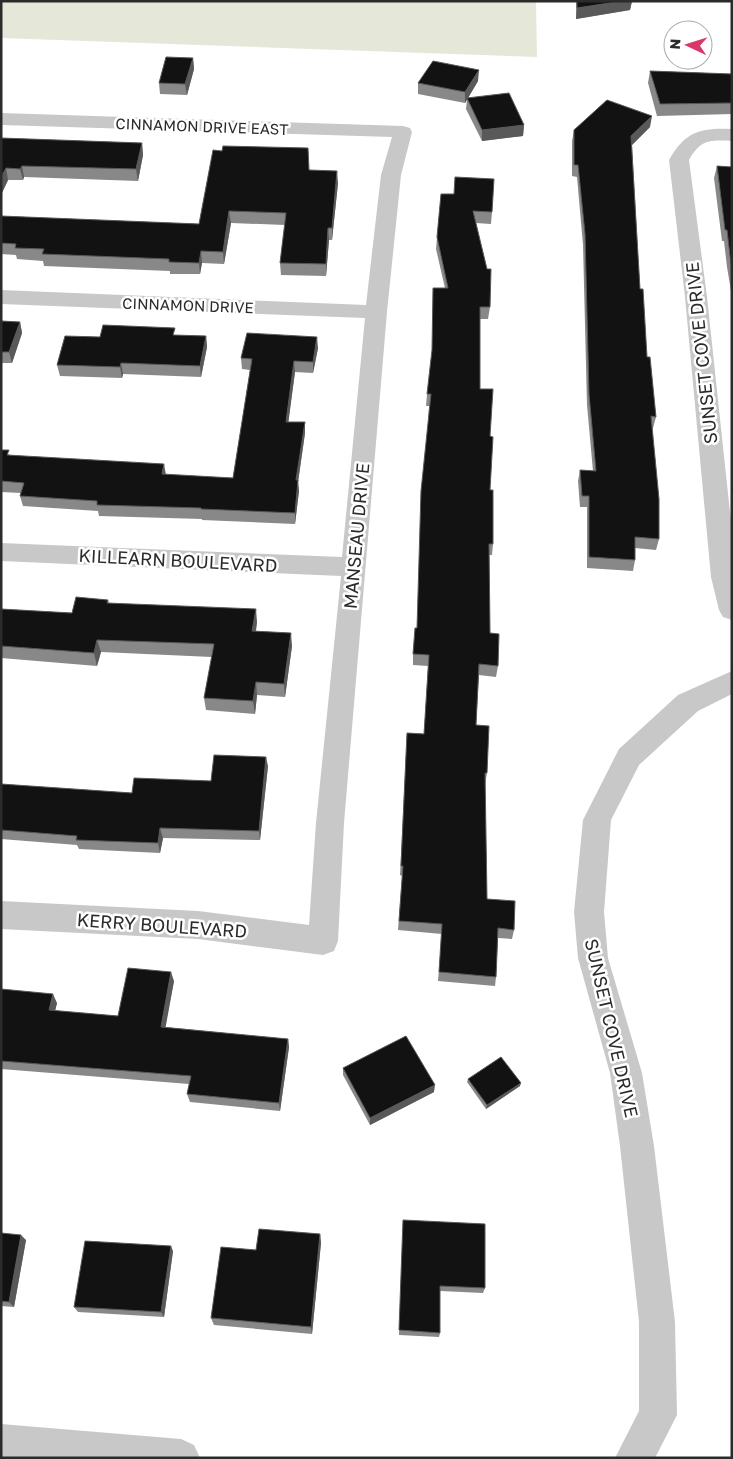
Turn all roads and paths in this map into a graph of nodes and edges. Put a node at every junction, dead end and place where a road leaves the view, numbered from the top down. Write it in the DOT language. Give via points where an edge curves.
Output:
graph roads {
  1 [pos="1,119"];
  2 [pos="403,132"];
  3 [pos="732,135"];
  4 [pos="1,297"];
  5 [pos="376,312"];
  6 [pos="1,552"];
  7 [pos="354,567"];
  8 [pos="732,610"];
  9 [pos="732,682"];
  10 [pos="1,915"];
  11 [pos="323,941"];
  12 [pos="1,1443"];
  13 [pos="181,1458"];
  14 [pos="634,1458"];
  1 -- 2 [label="street, CINNAMON DRIVE EAST"];
  2 -- 5 [label="street, MANSEAU DRIVE" via="391,175"];
  3 -- 8 [label="street, SUNSET COVE DRIVE" via="706,134 687,145 679,160 724,576"];
  4 -- 5 [label="street, CINNAMON DRIVE"];
  5 -- 7 [label="street, MANSEAU DRIVE"];
  6 -- 7 [label="street, KILLEARN BOULEVARD"];
  7 -- 11 [label="street, MANSEAU DRIVE" via="330,823"];
  9 -- 14 [label="street, SUNSET COVE DRIVE" via="688,703 629,757 597,820 589,912 593,958 626,1073 657,1322 658,1415"];
  10 -- 11 [label="street, KERRY BOULEVARD" via="198,925"];
  12 -- 13 [label="street"];
}
